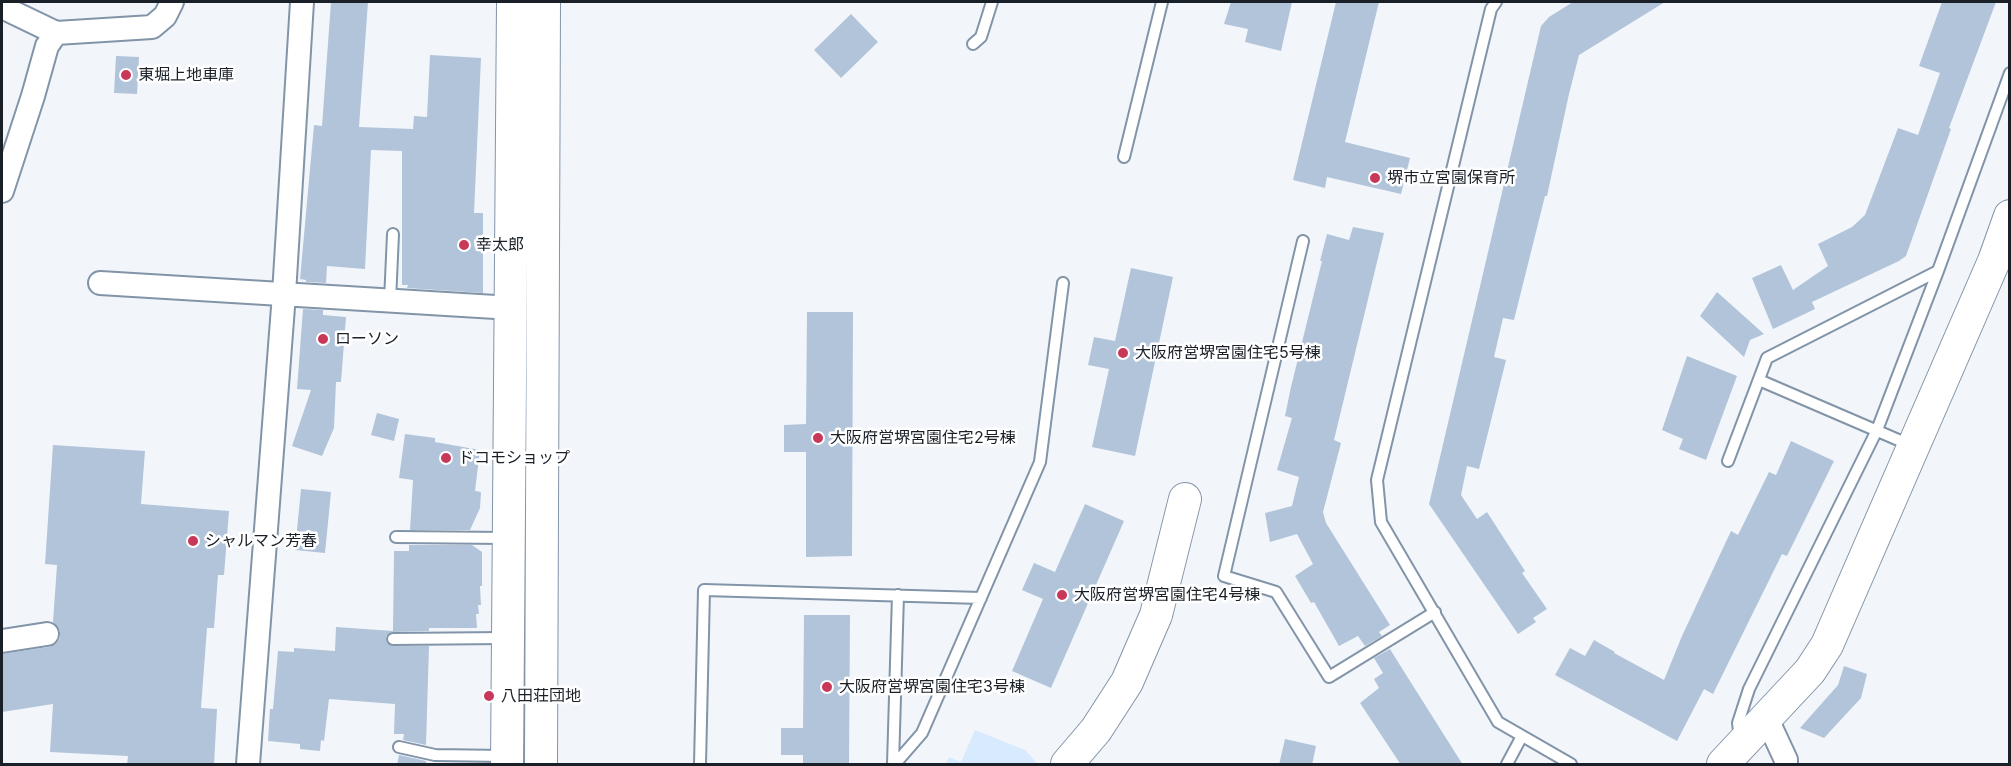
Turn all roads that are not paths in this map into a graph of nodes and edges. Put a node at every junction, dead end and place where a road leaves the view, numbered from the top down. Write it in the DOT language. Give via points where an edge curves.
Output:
graph roads {
  1 [pos="172,2"];
  2 [pos="302,2"];
  3 [pos="513,2"];
  4 [pos="544,2"];
  5 [pos="992,2"];
  6 [pos="1162,2"];
  7 [pos="1496,2"];
  8 [pos="2,7"];
  9 [pos="56,33"];
  10 [pos="973,45"];
  11 [pos="2010,73"];
  12 [pos="1124,157"];
  13 [pos="2,191"];
  14 [pos="2010,216"];
  15 [pos="393,234"];
  16 [pos="1303,241"];
  17 [pos="1938,271"];
  18 [pos="100,283"];
  19 [pos="1063,284"];
  20 [pos="284,294"];
  21 [pos="390,302"];
  22 [pos="512,308"];
  23 [pos="1759,380"];
  24 [pos="1877,430"];
  25 [pos="1913,446"];
  26 [pos="1728,461"];
  27 [pos="1185,500"];
  28 [pos="396,537"];
  29 [pos="510,538"];
  30 [pos="898,595"];
  31 [pos="981,598"];
  32 [pos="1435,612"];
  33 [pos="47,634"];
  34 [pos="507,638"];
  35 [pos="393,639"];
  36 [pos="2,641"];
  37 [pos="1766,717"];
  38 [pos="1522,736"];
  39 [pos="399,747"];
  40 [pos="1732,755"];
  41 [pos="508,760"];
  42 [pos="248,765"];
  43 [pos="541,765"];
  44 [pos="700,765"];
  45 [pos="894,765"];
  46 [pos="1067,765"];
  47 [pos="1507,765"];
  48 [pos="1571,765"];
  49 [pos="1786,765"];
  1 -- 9 [label="street" via="165,16 152,27"];
  2 -- 20 [label="street"];
  3 -- 22 [label="street"];
  4 -- 43 [label="street"];
  5 -- 10 [label="lane" via="981,37"];
  6 -- 12 [label="lane"];
  7 -- 32 [label="lane" via="1491,9 1377,480 1381,522"];
  8 -- 9 [label="street"];
  9 -- 13 [label="street" via="46,46"];
  11 -- 17 [label="lane"];
  14 -- 25 [label="street"];
  15 -- 21 [label="lane"];
  16 -- 32 [label="lane" via="1224,576 1276,591 1329,676"];
  17 -- 23 [label="lane" via="1767,357"];
  17 -- 24 [label="lane"];
  18 -- 20 [label="street"];
  19 -- 31 [label="lane" via="1040,462"];
  20 -- 21 [label="street"];
  20 -- 42 [label="street"];
  21 -- 22 [label="street"];
  22 -- 29 [label="street"];
  23 -- 24 [label="lane"];
  23 -- 26 [label="lane"];
  24 -- 25 [label="lane"];
  24 -- 40 [label="lane" via="1749,689 1737,723"];
  25 -- 37 [label="street" via="1827,645 1809,671"];
  27 -- 46 [label="street" via="1156,615 1127,682"];
  28 -- 29 [label="lane"];
  29 -- 34 [label="street"];
  30 -- 31 [label="lane"];
  30 -- 44 [label="lane" via="704,590"];
  30 -- 45 [label="lane"];
  31 -- 45 [label="lane" via="922,733"];
  32 -- 38 [label="lane" via="1498,722"];
  33 -- 36 [label="street"];
  34 -- 35 [label="lane"];
  34 -- 41 [label="street"];
  37 -- 40 [label="street"];
  37 -- 49 [label="street"];
  38 -- 47 [label="lane"];
  38 -- 48 [label="lane"];
  39 -- 41 [label="lane" via="435,755"];
}
